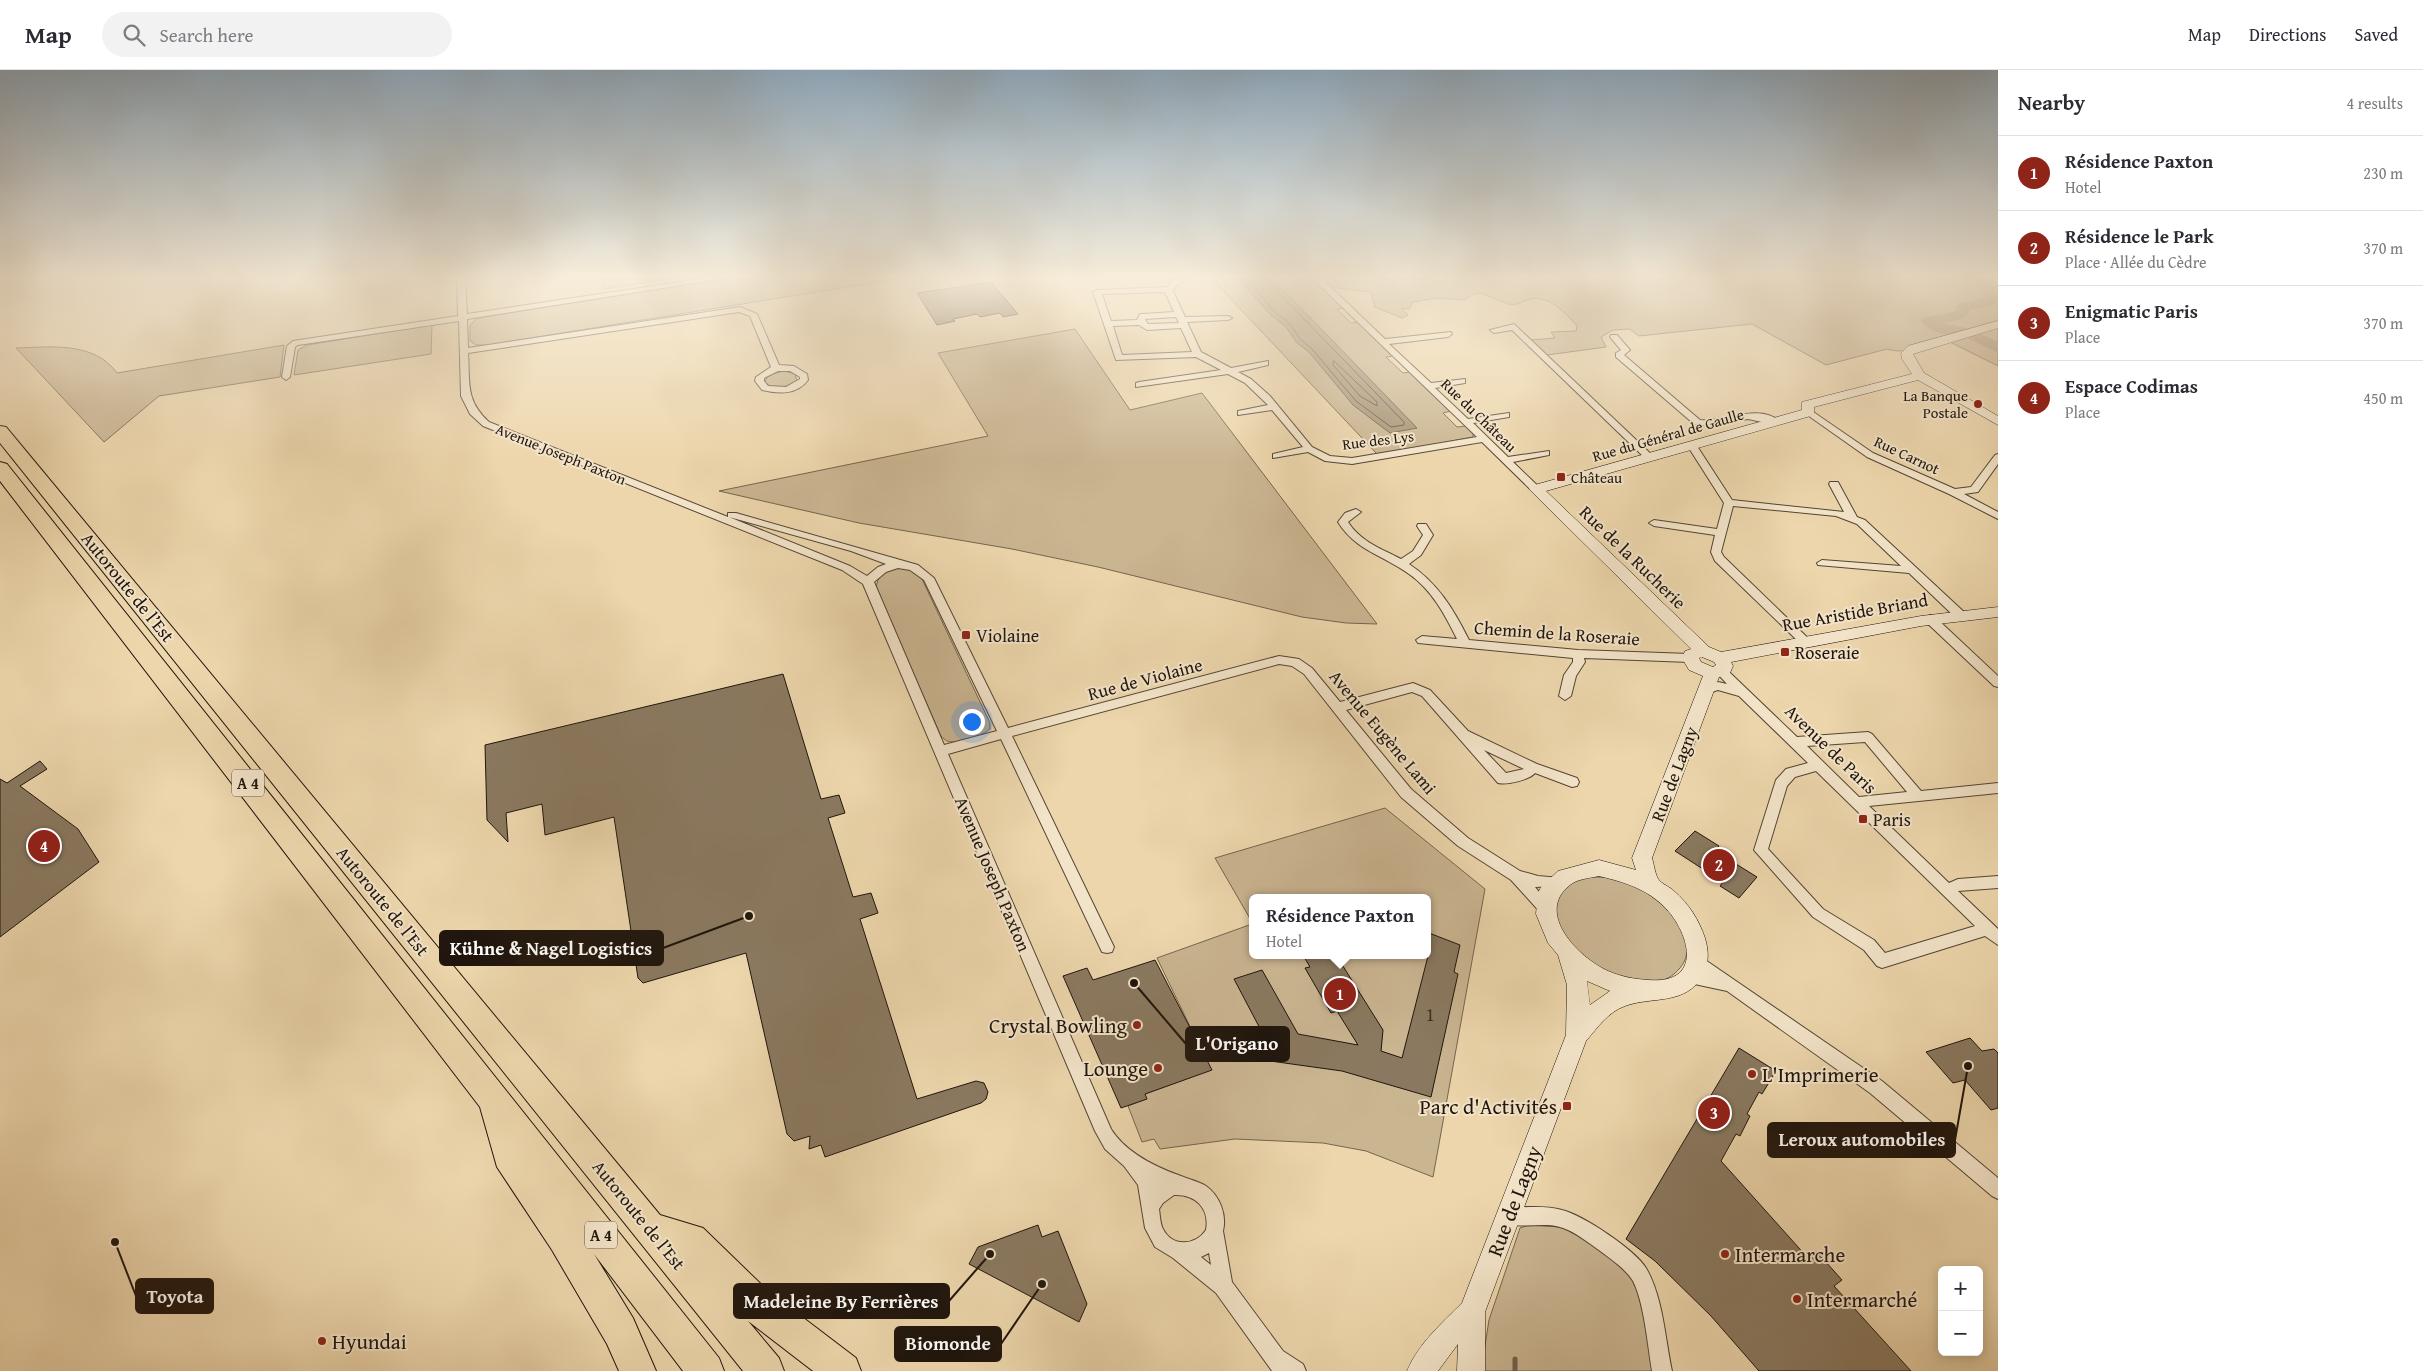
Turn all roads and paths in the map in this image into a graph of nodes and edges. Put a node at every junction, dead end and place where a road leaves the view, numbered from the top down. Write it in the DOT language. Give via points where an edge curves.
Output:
graph roads {
  1 [pos="330,339"];
  2 [pos="464,339"];
  3 [pos="545,339"];
  4 [pos="764,339"];
  5 [pos="1112,339"];
  6 [pos="1190,339"];
  7 [pos="1380,339"];
  8 [pos="1410,339"];
  9 [pos="1526,339"];
  10 [pos="1616,339"];
  11 [pos="1947,339"];
  12 [pos="1383,342"];
  13 [pos="464,351"];
  14 [pos="1197,354"];
  15 [pos="1265,363"];
  16 [pos="776,368"];
  17 [pos="1232,371"];
  18 [pos="1920,376"];
  19 [pos="286,377"];
  20 [pos="1462,381"];
  21 [pos="1139,385"];
  22 [pos="1428,386"];
  23 [pos="1274,407"];
  24 [pos="1809,412"];
  25 [pos="1241,413"];
  26 [pos="1506,415"];
  27 [pos="1998,421"];
  28 [pos="1465,422"];
  29 [pos="1776,422"];
  30 [pos="0,431"];
  31 [pos="1483,439"];
  32 [pos="1692,444"];
  33 [pos="1309,449"];
  34 [pos="1546,453"];
  35 [pos="1276,456"];
  36 [pos="1649,457"];
  37 [pos="1998,457"];
  38 [pos="1505,460"];
  39 [pos="0,468"];
  40 [pos="1834,484"];
  41 [pos="1536,489"];
  42 [pos="1953,492"];
  43 [pos="1729,503"];
  44 [pos="695,506"];
  45 [pos="1356,512"];
  46 [pos="1998,516"];
  47 [pos="1852,517"];
  48 [pos="1654,524"];
  49 [pos="1422,526"];
  50 [pos="1722,533"];
  51 [pos="1822,563"];
  52 [pos="898,564"];
  53 [pos="1402,564"];
  54 [pos="1912,570"];
  55 [pos="868,582"];
  56 [pos="1998,612"];
  57 [pos="1960,615"];
  58 [pos="1930,619"];
  59 [pos="1422,640"];
  60 [pos="1805,641"];
  61 [pos="1465,644"];
  62 [pos="1578,654"];
  63 [pos="1697,655"];
  64 [pos="1295,662"];
  65 [pos="1715,673"];
  66 [pos="1998,683"];
  67 [pos="1746,694"];
  68 [pos="1565,696"];
  69 [pos="1336,708"];
  70 [pos="1461,733"];
  71 [pos="1004,734"];
  72 [pos="1796,742"];
  73 [pos="940,751"];
  74 [pos="1820,765"];
  75 [pos="1532,767"];
  76 [pos="1572,782"];
  77 [pos="1998,788"];
  78 [pos="1918,796"];
  79 [pos="1858,802"];
  80 [pos="1642,858"];
  81 [pos="1614,871"];
  82 [pos="1516,876"];
  83 [pos="1556,882"];
  84 [pos="1998,882"];
  85 [pos="1651,886"];
  86 [pos="1947,890"];
  87 [pos="1546,908"];
  88 [pos="1987,929"];
  89 [pos="1998,939"];
  90 [pos="1107,947"];
  91 [pos="1568,956"];
  92 [pos="1694,970"];
  93 [pos="1646,992"];
  94 [pos="1577,1035"];
  95 [pos="495,1100"];
  96 [pos="1130,1158"];
  97 [pos="1181,1185"];
  98 [pos="1998,1190"];
  99 [pos="1151,1206"];
  100 [pos="1509,1216"];
  101 [pos="650,1229"];
  102 [pos="1215,1232"];
  103 [pos="1180,1252"];
  104 [pos="1223,1286"];
  105 [pos="1472,1312"];
  106 [pos="1279,1365"];
  107 [pos="638,1371"];
  108 [pos="706,1371"];
  109 [pos="766,1371"];
  110 [pos="843,1371"];
  111 [pos="1296,1371"];
  112 [pos="1422,1371"];
  113 [pos="1471,1371"];
  114 [pos="1662,1371"];
  1 -- 19 [label="street" via="291,346"];
  2 -- 13 [label="street, Avenue Joseph Paxton"];
  3 -- 13 [label="street"];
  4 -- 16 [label="street"];
  5 -- 14 [label="street" via="1119,358"];
  6 -- 14 [label="street"];
  7 -- 12 [label="street, Rue du Château"];
  8 -- 12 [label="street"];
  9 -- 36 [label="street"];
  10 -- 29 [label="street" via="1626,350 1619,355 1697,422 1714,423 1744,416"];
  11 -- 18 [label="main road" via="1908,350 1908,359"];
  12 -- 22 [label="street, Rue du Château"];
  13 -- 44 [label="street, Avenue Joseph Paxton" via="466,396 473,412 486,424"];
  14 -- 17 [label="street, Rue des Lys"];
  15 -- 17 [label="street"];
  17 -- 21 [label="street"];
  17 -- 23 [label="street, Rue des Lys" via="1248,381"];
  18 -- 24 [label="main road" via="1807,405"];
  18 -- 27 [label="main road"];
  20 -- 22 [label="street"];
  22 -- 28 [label="street, Rue du Château"];
  23 -- 25 [label="street"];
  23 -- 33 [label="street, Rue des Lys"];
  24 -- 29 [label="main road, Rue du Général de Gaulle"];
  24 -- 42 [label="street, Rue Carnot" via="1870,456"];
  26 -- 28 [label="street"];
  28 -- 31 [label="street, Rue du Château"];
  29 -- 32 [label="main road, Rue du Général de Gaulle"];
  30 -- 101 [label="highway, Autoroute de l’Est / A 4"];
  31 -- 33 [label="street, Rue des Lys" via="1352,461 1328,459"];
  31 -- 38 [label="street, Rue du Château"];
  32 -- 36 [label="main road, Rue du Général de Gaulle"];
  32 -- 43 [label="street"];
  33 -- 35 [label="street"];
  34 -- 38 [label="street"];
  36 -- 41 [label="main road, Rue du Général de Gaulle"];
  37 -- 42 [label="street" via="1974,490"];
  38 -- 41 [label="street, Rue du Château"];
  39 -- 95 [label="highway, Autoroute de l’Est / A 4"];
  40 -- 47 [label="street"];
  41 -- 63 [label="main road, Rue de la Rucherie"];
  42 -- 46 [label="street, Rue Carnot"];
  43 -- 47 [label="street"];
  43 -- 50 [label="street"];
  44 -- 52 [label="street, Avenue Joseph Paxton" via="845,546"];
  44 -- 55 [label="street, Avenue Joseph Paxton" via="846,568"];
  45 -- 53 [label="street" via="1349,514 1343,522 1348,532 1365,545"];
  47 -- 54 [label="street"];
  48 -- 50 [label="street"];
  49 -- 53 [label="street" via="1428,536 1417,553"];
  50 -- 60 [label="street" via="1716,552 1718,559"];
  51 -- 54 [label="street"];
  52 -- 55 [label="street" via="882,569"];
  52 -- 71 [label="street, Avenue Joseph Paxton" via="915,567 929,578"];
  53 -- 61 [label="street" via="1415,572 1436,594"];
  54 -- 57 [label="street"];
  55 -- 73 [label="street, Avenue Joseph Paxton"];
  56 -- 57 [label="main road, Rue Aristide Briand"];
  57 -- 58 [label="main road, Rue Aristide Briand"];
  58 -- 60 [label="main road, Rue Aristide Briand"];
  58 -- 66 [label="street"];
  59 -- 61 [label="street, Chemin de la Roseraie"];
  60 -- 65 [label="main road, Rue Aristide Briand"];
  61 -- 62 [label="street, Chemin de la Roseraie"];
  62 -- 63 [label="street, Chemin de la Roseraie"];
  62 -- 68 [label="street" via="1579,662 1570,676"];
  63 -- 65 [label="main road"];
  64 -- 69 [label="street, Avenue Eugène Lami" via="1308,671"];
  64 -- 71 [label="street, Rue de Violaine" via="1279,660"];
  65 -- 67 [label="street, Avenue de Paris"];
  65 -- 67 [label="street" via="1718,686"];
  65 -- 80 [label="main road, Rue de Lagny"];
  67 -- 72 [label="street, Avenue de Paris"];
  69 -- 70 [label="street" via="1413,687 1426,693"];
  69 -- 82 [label="street, Avenue Eugène Lami" via="1426,812"];
  70 -- 75 [label="street"];
  70 -- 75 [label="street" via="1502,779 1528,773"];
  71 -- 73 [label="street, Rue de Violaine"];
  71 -- 90 [label="street, Avenue Joseph Paxton"];
  72 -- 74 [label="street, Avenue de Paris"];
  72 -- 78 [label="street" via="1868,737"];
  73 -- 96 [label="street, Avenue Joseph Paxton" via="1093,1107 1111,1143"];
  74 -- 79 [label="street, Avenue de Paris"];
  74 -- 88 [label="street" via="1791,773 1781,784 1762,850 1818,913 1869,944 1882,961"];
  75 -- 76 [label="street"];
  77 -- 78 [label="street"];
  78 -- 79 [label="street"];
  79 -- 86 [label="street, Avenue de Paris"];
  80 -- 81 [label="main road"];
  80 -- 85 [label="main road"];
  81 -- 83 [label="main road" via="1599,868 1581,870"];
  81 -- 85 [label="main road"];
  82 -- 83 [label="street" via="1538,882"];
  82 -- 87 [label="street"];
  83 -- 87 [label="main road" via="1548,893"];
  84 -- 86 [label="street" via="1958,885"];
  85 -- 92 [label="main road" via="1673,902 1689,921 1698,942"];
  86 -- 88 [label="street, Avenue de Paris"];
  87 -- 91 [label="main road" via="1548,923"];
  88 -- 89 [label="street, Avenue de Paris"];
  91 -- 93 [label="main road" via="1604,981"];
  91 -- 94 [label="main road, Rue de Lagny" via="1577,974 1580,994"];
  92 -- 93 [label="main road" via="1679,986"];
  92 -- 98 [label="street" via="1731,986 1876,1087"];
  93 -- 94 [label="main road, Rue de Lagny" via="1620,996 1605,1004"];
  94 -- 100 [label="main road, Rue de Lagny"];
  95 -- 107 [label="highway" via="508,1156 564,1238 620,1331"];
  95 -- 108 [label="highway, Autoroute de l’Est / A 4"];
  96 -- 97 [label="street, Avenue Joseph Paxton"];
  96 -- 99 [label="street, Avenue Joseph Paxton" via="1146,1182"];
  97 -- 99 [label="street" via="1166,1188"];
  97 -- 102 [label="street" via="1192,1187 1209,1202 1214,1212"];
  99 -- 103 [label="street" via="1154,1231 1160,1240"];
  100 -- 105 [label="main road, Rue de Lagny"];
  100 -- 114 [label="street" via="1569,1221 1628,1262 1639,1274 1645,1290"];
  101 -- 109 [label="highway, Autoroute de l’Est / A 4"];
  101 -- 110 [label="highway" via="691,1240 755,1304"];
  102 -- 103 [label="street" via="1202,1249 1192,1253"];
  102 -- 104 [label="street"];
  103 -- 104 [label="street"];
  104 -- 106 [label="street"];
  105 -- 112 [label="main road, Rue de Lagny" via="1448,1335"];
  105 -- 113 [label="main road, Rue de Lagny"];
  106 -- 111 [label="street"];
}
